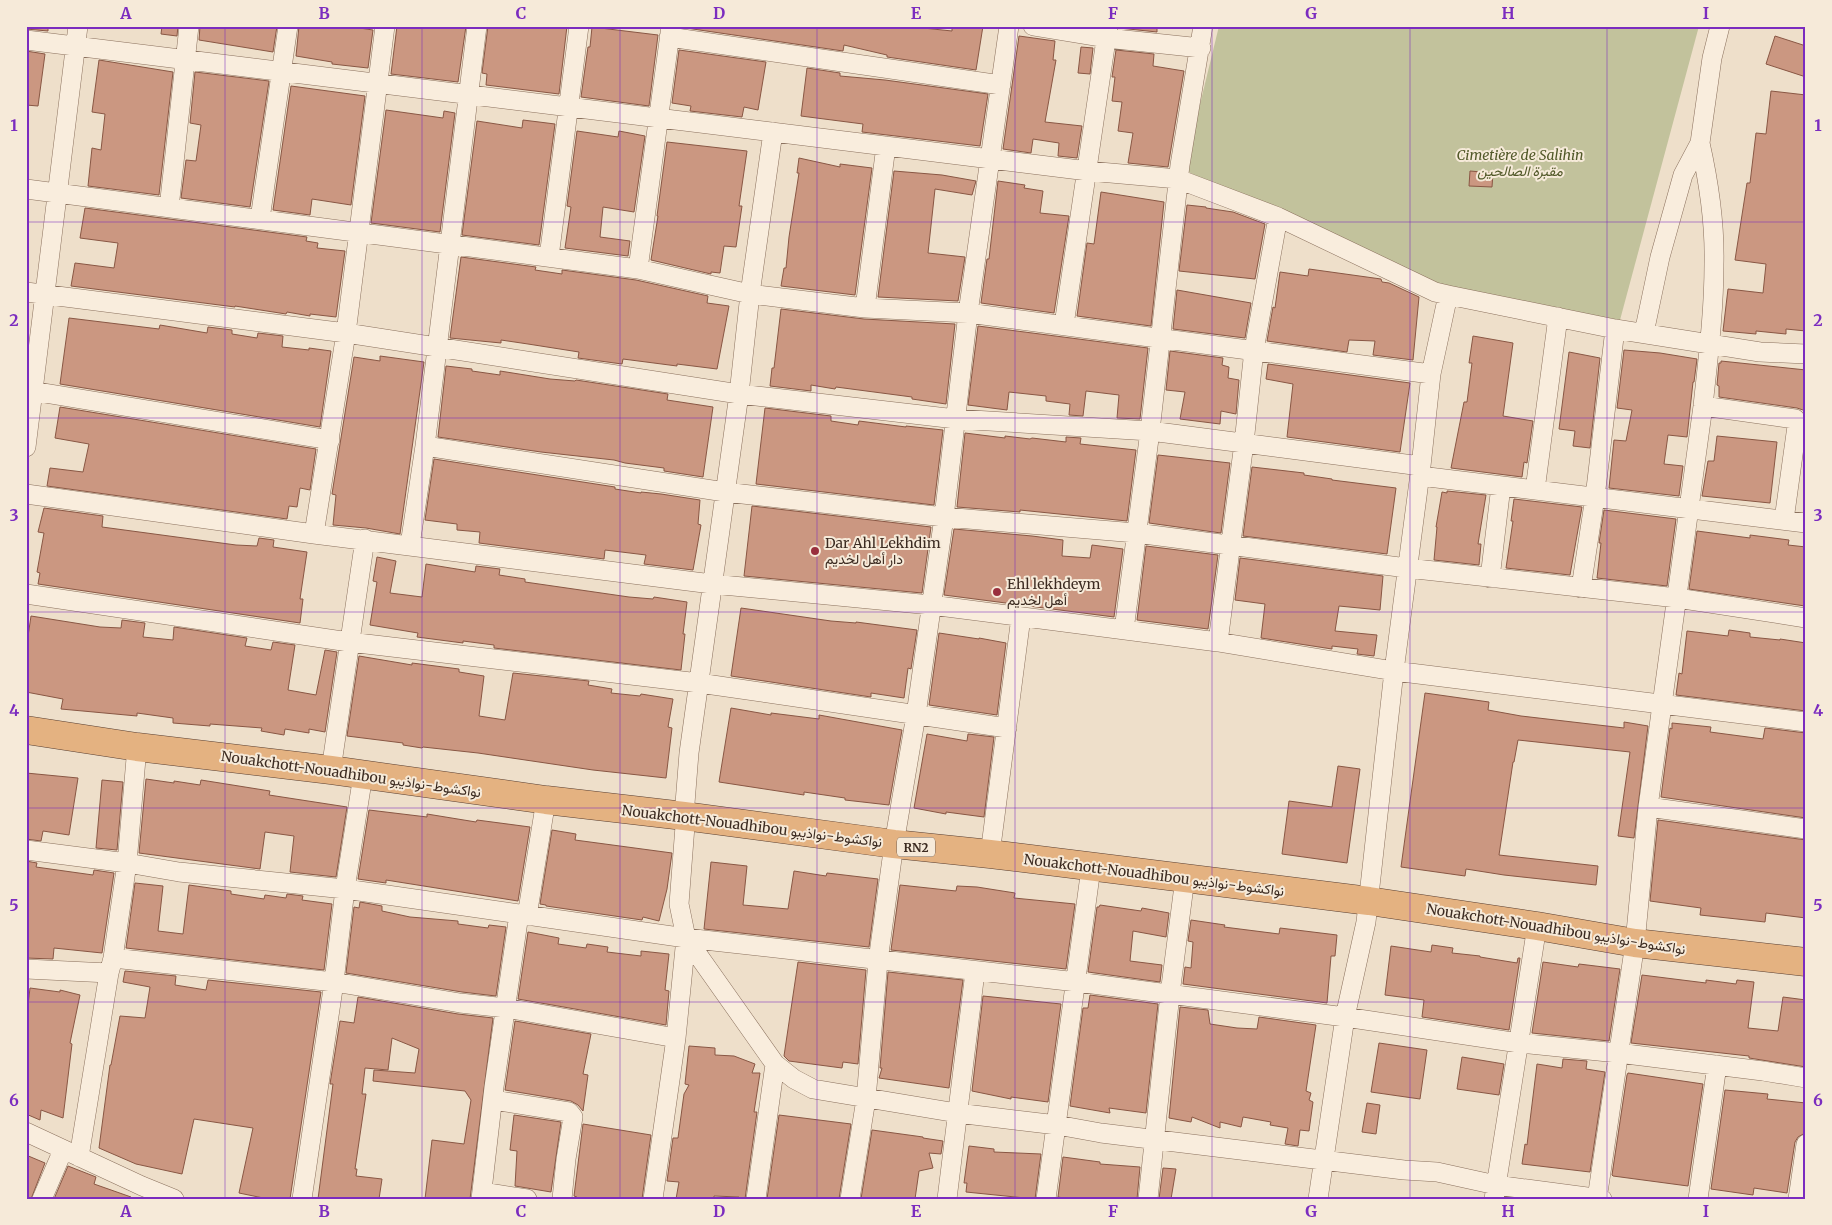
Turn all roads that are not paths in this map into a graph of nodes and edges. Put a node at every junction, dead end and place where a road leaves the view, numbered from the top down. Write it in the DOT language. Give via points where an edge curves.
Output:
graph roads {
  1 [pos="78,26"];
  2 [pos="189,26"];
  3 [pos="288,26"];
  4 [pos="385,26"];
  5 [pos="477,26"];
  6 [pos="579,26"];
  7 [pos="1009,26"];
  8 [pos="1033,26"];
  9 [pos="1203,26"];
  10 [pos="1720,26"];
  11 [pos="670,32"];
  12 [pos="1107,32"];
  13 [pos="26,40"];
  14 [pos="76,45"];
  15 [pos="1201,48"];
  16 [pos="184,59"];
  17 [pos="281,72"];
  18 [pos="377,84"];
  19 [pos="1001,85"];
  20 [pos="468,95"];
  21 [pos="568,107"];
  22 [pos="658,118"];
  23 [pos="773,132"];
  24 [pos="1700,142"];
  25 [pos="886,146"];
  26 [pos="991,159"];
  27 [pos="1088,171"];
  28 [pos="1178,179"];
  29 [pos="26,189"];
  30 [pos="58,193"];
  31 [pos="169,208"];
  32 [pos="1278,217"];
  33 [pos="260,219"];
  34 [pos="359,232"];
  35 [pos="449,244"];
  36 [pos="549,257"];
  37 [pos="638,269"];
  38 [pos="26,292"];
  39 [pos="45,294"];
  40 [pos="750,294"];
  41 [pos="1448,295"];
  42 [pos="865,308"];
  43 [pos="968,313"];
  44 [pos="1558,317"];
  45 [pos="1064,325"];
  46 [pos="1615,329"];
  47 [pos="346,333"];
  48 [pos="1644,333"];
  49 [pos="1160,338"];
  50 [pos="1709,344"];
  51 [pos="436,346"];
  52 [pos="1254,350"];
  53 [pos="1806,354"];
  54 [pos="1431,374"];
  55 [pos="30,390"];
  56 [pos="739,394"];
  57 [pos="1703,406"];
  58 [pos="956,419"];
  59 [pos="1150,431"];
  60 [pos="330,440"];
  61 [pos="1244,443"];
  62 [pos="424,446"];
  63 [pos="26,447"];
  64 [pos="1421,471"];
  65 [pos="1501,486"];
  66 [pos="1535,490"];
  67 [pos="725,492"];
  68 [pos="26,494"];
  69 [pos="1595,497"];
  70 [pos="1689,509"];
  71 [pos="944,517"];
  72 [pos="1784,520"];
  73 [pos="1806,523"];
  74 [pos="1136,533"];
  75 [pos="314,534"];
  76 [pos="365,539"];
  77 [pos="410,545"];
  78 [pos="1231,546"];
  79 [pos="1408,568"];
  80 [pos="1490,578"];
  81 [pos="712,584"];
  82 [pos="1581,588"];
  83 [pos="26,594"];
  84 [pos="1677,598"];
  85 [pos="931,606"];
  86 [pos="1021,617"];
  87 [pos="1806,618"];
  88 [pos="1124,630"];
  89 [pos="349,642"];
  90 [pos="1218,642"];
  91 [pos="1394,672"];
  92 [pos="699,683"];
  93 [pos="1662,704"];
  94 [pos="916,715"];
  95 [pos="1806,722"];
  96 [pos="1007,728"];
  97 [pos="26,730"];
  98 [pos="138,747"];
  99 [pos="330,770"];
  100 [pos="363,775"];
  101 [pos="546,800"];
  102 [pos="1648,807"];
  103 [pos="684,816"];
  104 [pos="1806,829"];
  105 [pos="894,844"];
  106 [pos="26,850"];
  107 [pos="990,854"];
  108 [pos="127,863"];
  109 [pos="1091,868"];
  110 [pos="1185,878"];
  111 [pos="345,889"];
  112 [pos="1369,901"];
  113 [pos="523,915"];
  114 [pos="1537,926"];
  115 [pos="686,938"];
  116 [pos="1635,943"];
  117 [pos="878,961"];
  118 [pos="1806,962"];
  119 [pos="111,966"];
  120 [pos="26,969"];
  121 [pos="975,972"];
  122 [pos="334,982"];
  123 [pos="1077,982"];
  124 [pos="1170,994"];
  125 [pos="506,1008"];
  126 [pos="1345,1017"];
  127 [pos="676,1038"];
  128 [pos="1518,1043"];
  129 [pos="1618,1053"];
  130 [pos="775,1064"];
  131 [pos="1717,1065"];
  132 [pos="1806,1078"];
  133 [pos="866,1099"];
  134 [pos="493,1100"];
  135 [pos="957,1113"];
  136 [pos="1056,1125"];
  137 [pos="26,1132"];
  138 [pos="1154,1140"];
  139 [pos="1806,1144"];
  140 [pos="71,1153"];
  141 [pos="1324,1161"];
  142 [pos="1495,1192"];
  143 [pos="140,1193"];
  144 [pos="481,1195"];
  145 [pos="1598,1198"];
  146 [pos="42,1199"];
  147 [pos="174,1199"];
  148 [pos="302,1199"];
  149 [pos="527,1199"];
  150 [pos="562,1199"];
  151 [pos="653,1199"];
  152 [pos="756,1199"];
  153 [pos="850,1199"];
  154 [pos="947,1199"];
  155 [pos="1046,1199"];
  156 [pos="1148,1199"];
  157 [pos="1318,1199"];
  158 [pos="1602,1199"];
  159 [pos="1698,1199"];
  160 [pos="1798,1199"];
  1 -- 14 [label="street"];
  2 -- 16 [label="street"];
  3 -- 17 [label="street"];
  4 -- 18 [label="street"];
  5 -- 20 [label="street"];
  6 -- 21 [label="street"];
  7 -- 19 [label="street"];
  8 -- 12 [label="street"];
  9 -- 15 [label="street"];
  10 -- 24 [label="street"];
  11 -- 19 [label="street"];
  11 -- 22 [label="street"];
  12 -- 15 [label="street"];
  12 -- 27 [label="street"];
  13 -- 14 [label="street"];
  14 -- 16 [label="street"];
  14 -- 30 [label="street"];
  15 -- 28 [label="street"];
  16 -- 17 [label="street"];
  16 -- 31 [label="street"];
  17 -- 18 [label="street"];
  17 -- 33 [label="street"];
  18 -- 20 [label="street"];
  18 -- 34 [label="street"];
  19 -- 26 [label="street"];
  20 -- 21 [label="street"];
  20 -- 35 [label="street"];
  21 -- 22 [label="street"];
  21 -- 36 [label="street"];
  22 -- 23 [label="street"];
  22 -- 37 [label="street"];
  23 -- 25 [label="street"];
  23 -- 40 [label="street"];
  24 -- 48 [label="street" via="1683,175 1660,256"];
  24 -- 50 [label="street" via="1710,194 1714,264"];
  25 -- 26 [label="street"];
  25 -- 42 [label="street"];
  26 -- 27 [label="street"];
  26 -- 43 [label="street"];
  27 -- 28 [label="street"];
  27 -- 45 [label="street"];
  28 -- 32 [label="street"];
  28 -- 49 [label="street"];
  29 -- 30 [label="street"];
  30 -- 31 [label="street"];
  30 -- 39 [label="street"];
  31 -- 33 [label="street"];
  32 -- 41 [label="street" via="1435,292"];
  32 -- 52 [label="street"];
  33 -- 34 [label="street"];
  34 -- 35 [label="street"];
  34 -- 47 [label="street"];
  35 -- 36 [label="street"];
  35 -- 51 [label="street"];
  36 -- 37 [label="street"];
  37 -- 40 [label="street"];
  38 -- 39 [label="street"];
  39 -- 47 [label="street"];
  39 -- 55 [label="street"];
  40 -- 42 [label="street"];
  40 -- 56 [label="street"];
  41 -- 44 [label="street"];
  41 -- 54 [label="street"];
  42 -- 43 [label="street"];
  43 -- 45 [label="street"];
  43 -- 58 [label="street"];
  44 -- 46 [label="street"];
  44 -- 66 [label="street"];
  45 -- 49 [label="street"];
  46 -- 48 [label="street"];
  46 -- 69 [label="street"];
  47 -- 51 [label="street"];
  47 -- 60 [label="street"];
  48 -- 50 [label="street"];
  49 -- 52 [label="street"];
  49 -- 59 [label="street"];
  50 -- 53 [label="street" via="1760,352"];
  50 -- 57 [label="street"];
  51 -- 56 [label="street"];
  51 -- 62 [label="street"];
  52 -- 54 [label="street"];
  52 -- 61 [label="street"];
  54 -- 64 [label="street"];
  55 -- 60 [label="street"];
  55 -- 63 [label="street"];
  56 -- 58 [label="street"];
  56 -- 67 [label="street"];
  57 -- 70 [label="street"];
  57 -- 72 [label="street" via="1795,419 1797,426"];
  58 -- 59 [label="street"];
  58 -- 71 [label="street"];
  59 -- 61 [label="street"];
  59 -- 74 [label="street"];
  60 -- 75 [label="street"];
  61 -- 64 [label="street"];
  61 -- 78 [label="street"];
  62 -- 67 [label="street"];
  62 -- 77 [label="street"];
  64 -- 65 [label="street"];
  64 -- 79 [label="street"];
  65 -- 66 [label="street"];
  65 -- 80 [label="street"];
  66 -- 69 [label="street"];
  67 -- 71 [label="street"];
  67 -- 81 [label="street"];
  68 -- 75 [label="street"];
  69 -- 70 [label="street"];
  69 -- 82 [label="street"];
  70 -- 72 [label="street"];
  70 -- 84 [label="street"];
  71 -- 74 [label="street"];
  71 -- 85 [label="street"];
  72 -- 73 [label="street"];
  74 -- 78 [label="street"];
  74 -- 88 [label="street"];
  75 -- 76 [label="street"];
  76 -- 77 [label="street"];
  76 -- 89 [label="street"];
  77 -- 81 [label="street"];
  78 -- 79 [label="street"];
  78 -- 90 [label="street"];
  79 -- 80 [label="street"];
  79 -- 91 [label="street"];
  80 -- 82 [label="street"];
  81 -- 85 [label="street"];
  81 -- 92 [label="street"];
  82 -- 84 [label="street"];
  83 -- 89 [label="street"];
  84 -- 87 [label="street"];
  84 -- 93 [label="street"];
  85 -- 86 [label="street"];
  85 -- 94 [label="street"];
  86 -- 88 [label="street"];
  86 -- 96 [label="street"];
  88 -- 90 [label="street"];
  89 -- 92 [label="street"];
  89 -- 99 [label="street"];
  90 -- 91 [label="street"];
  91 -- 93 [label="street"];
  91 -- 112 [label="street"];
  92 -- 94 [label="street"];
  92 -- 103 [label="street"];
  93 -- 95 [label="street"];
  93 -- 102 [label="street"];
  94 -- 96 [label="street"];
  94 -- 105 [label="street"];
  96 -- 107 [label="street"];
  97 -- 98 [label="highway, Nouakchott-Nouadhibou نواكشوط-نواذيبو / RN2"];
  98 -- 99 [label="highway, Nouakchott-Nouadhibou نواكشوط-نواذيبو / RN2"];
  98 -- 108 [label="street"];
  99 -- 100 [label="highway, Nouakchott-Nouadhibou نواكشوط-نواذيبو / RN2"];
  100 -- 101 [label="highway, Nouakchott-Nouadhibou نواكشوط-نواذيبو / RN2"];
  100 -- 111 [label="street"];
  101 -- 103 [label="highway, Nouakchott-Nouadhibou نواكشوط-نواذيبو / RN2"];
  101 -- 113 [label="street"];
  102 -- 104 [label="street"];
  102 -- 116 [label="street"];
  103 -- 105 [label="highway, Nouakchott-Nouadhibou نواكشوط-نواذيبو / RN2"];
  103 -- 115 [label="street" via="679,904"];
  105 -- 107 [label="highway, Nouakchott-Nouadhibou نواكشوط-نواذيبو / RN2"];
  105 -- 117 [label="street"];
  106 -- 108 [label="street"];
  107 -- 109 [label="highway, Nouakchott-Nouadhibou نواكشوط-نواذيبو / RN2"];
  108 -- 111 [label="street" via="179,872"];
  108 -- 119 [label="street"];
  109 -- 110 [label="highway, Nouakchott-Nouadhibou نواكشوط-نواذيبو / RN2"];
  109 -- 123 [label="street"];
  110 -- 112 [label="highway, Nouakchott-Nouadhibou نواكشوط-نواذيبو / RN2"];
  110 -- 124 [label="street"];
  111 -- 113 [label="street"];
  111 -- 122 [label="street"];
  112 -- 114 [label="highway, Nouakchott-Nouadhibou نواكشوط-نواذيبو / RN2"];
  112 -- 126 [label="street"];
  113 -- 115 [label="street"];
  113 -- 125 [label="street"];
  114 -- 116 [label="highway, Nouakchott-Nouadhibou نواكشوط-نواذيبو / RN2"];
  114 -- 128 [label="street"];
  115 -- 117 [label="street"];
  115 -- 127 [label="street"];
  115 -- 130 [label="street"];
  116 -- 118 [label="highway, Nouakchott-Nouadhibou نواكشوط-نواذيبو / RN2"];
  116 -- 129 [label="street"];
  117 -- 121 [label="street"];
  117 -- 133 [label="street"];
  119 -- 120 [label="street"];
  119 -- 122 [label="street"];
  119 -- 140 [label="street"];
  121 -- 123 [label="street"];
  121 -- 135 [label="street"];
  122 -- 125 [label="street"];
  122 -- 148 [label="street"];
  123 -- 124 [label="street"];
  123 -- 136 [label="street"];
  124 -- 126 [label="street"];
  124 -- 138 [label="street"];
  125 -- 127 [label="street"];
  125 -- 134 [label="street"];
  126 -- 128 [label="street"];
  126 -- 141 [label="street"];
  127 -- 151 [label="street"];
  128 -- 129 [label="street"];
  128 -- 142 [label="street"];
  129 -- 131 [label="street"];
  129 -- 145 [label="street"];
  130 -- 133 [label="street" via="813,1090"];
  130 -- 152 [label="street"];
  131 -- 132 [label="street"];
  131 -- 159 [label="street"];
  133 -- 135 [label="street"];
  133 -- 153 [label="street"];
  134 -- 144 [label="street"];
  134 -- 150 [label="street" via="569,1112 573,1117"];
  135 -- 136 [label="street"];
  135 -- 154 [label="street"];
  136 -- 138 [label="street"];
  136 -- 155 [label="street"];
  137 -- 140 [label="street"];
  138 -- 141 [label="street"];
  138 -- 156 [label="street"];
  139 -- 160 [label="street"];
  140 -- 143 [label="street"];
  140 -- 146 [label="street"];
  141 -- 142 [label="street" via="1438,1172"];
  141 -- 157 [label="street"];
  142 -- 145 [label="street"];
  143 -- 147 [label="street"];
  144 -- 149 [label="street"];
  145 -- 158 [label="street"];
}
